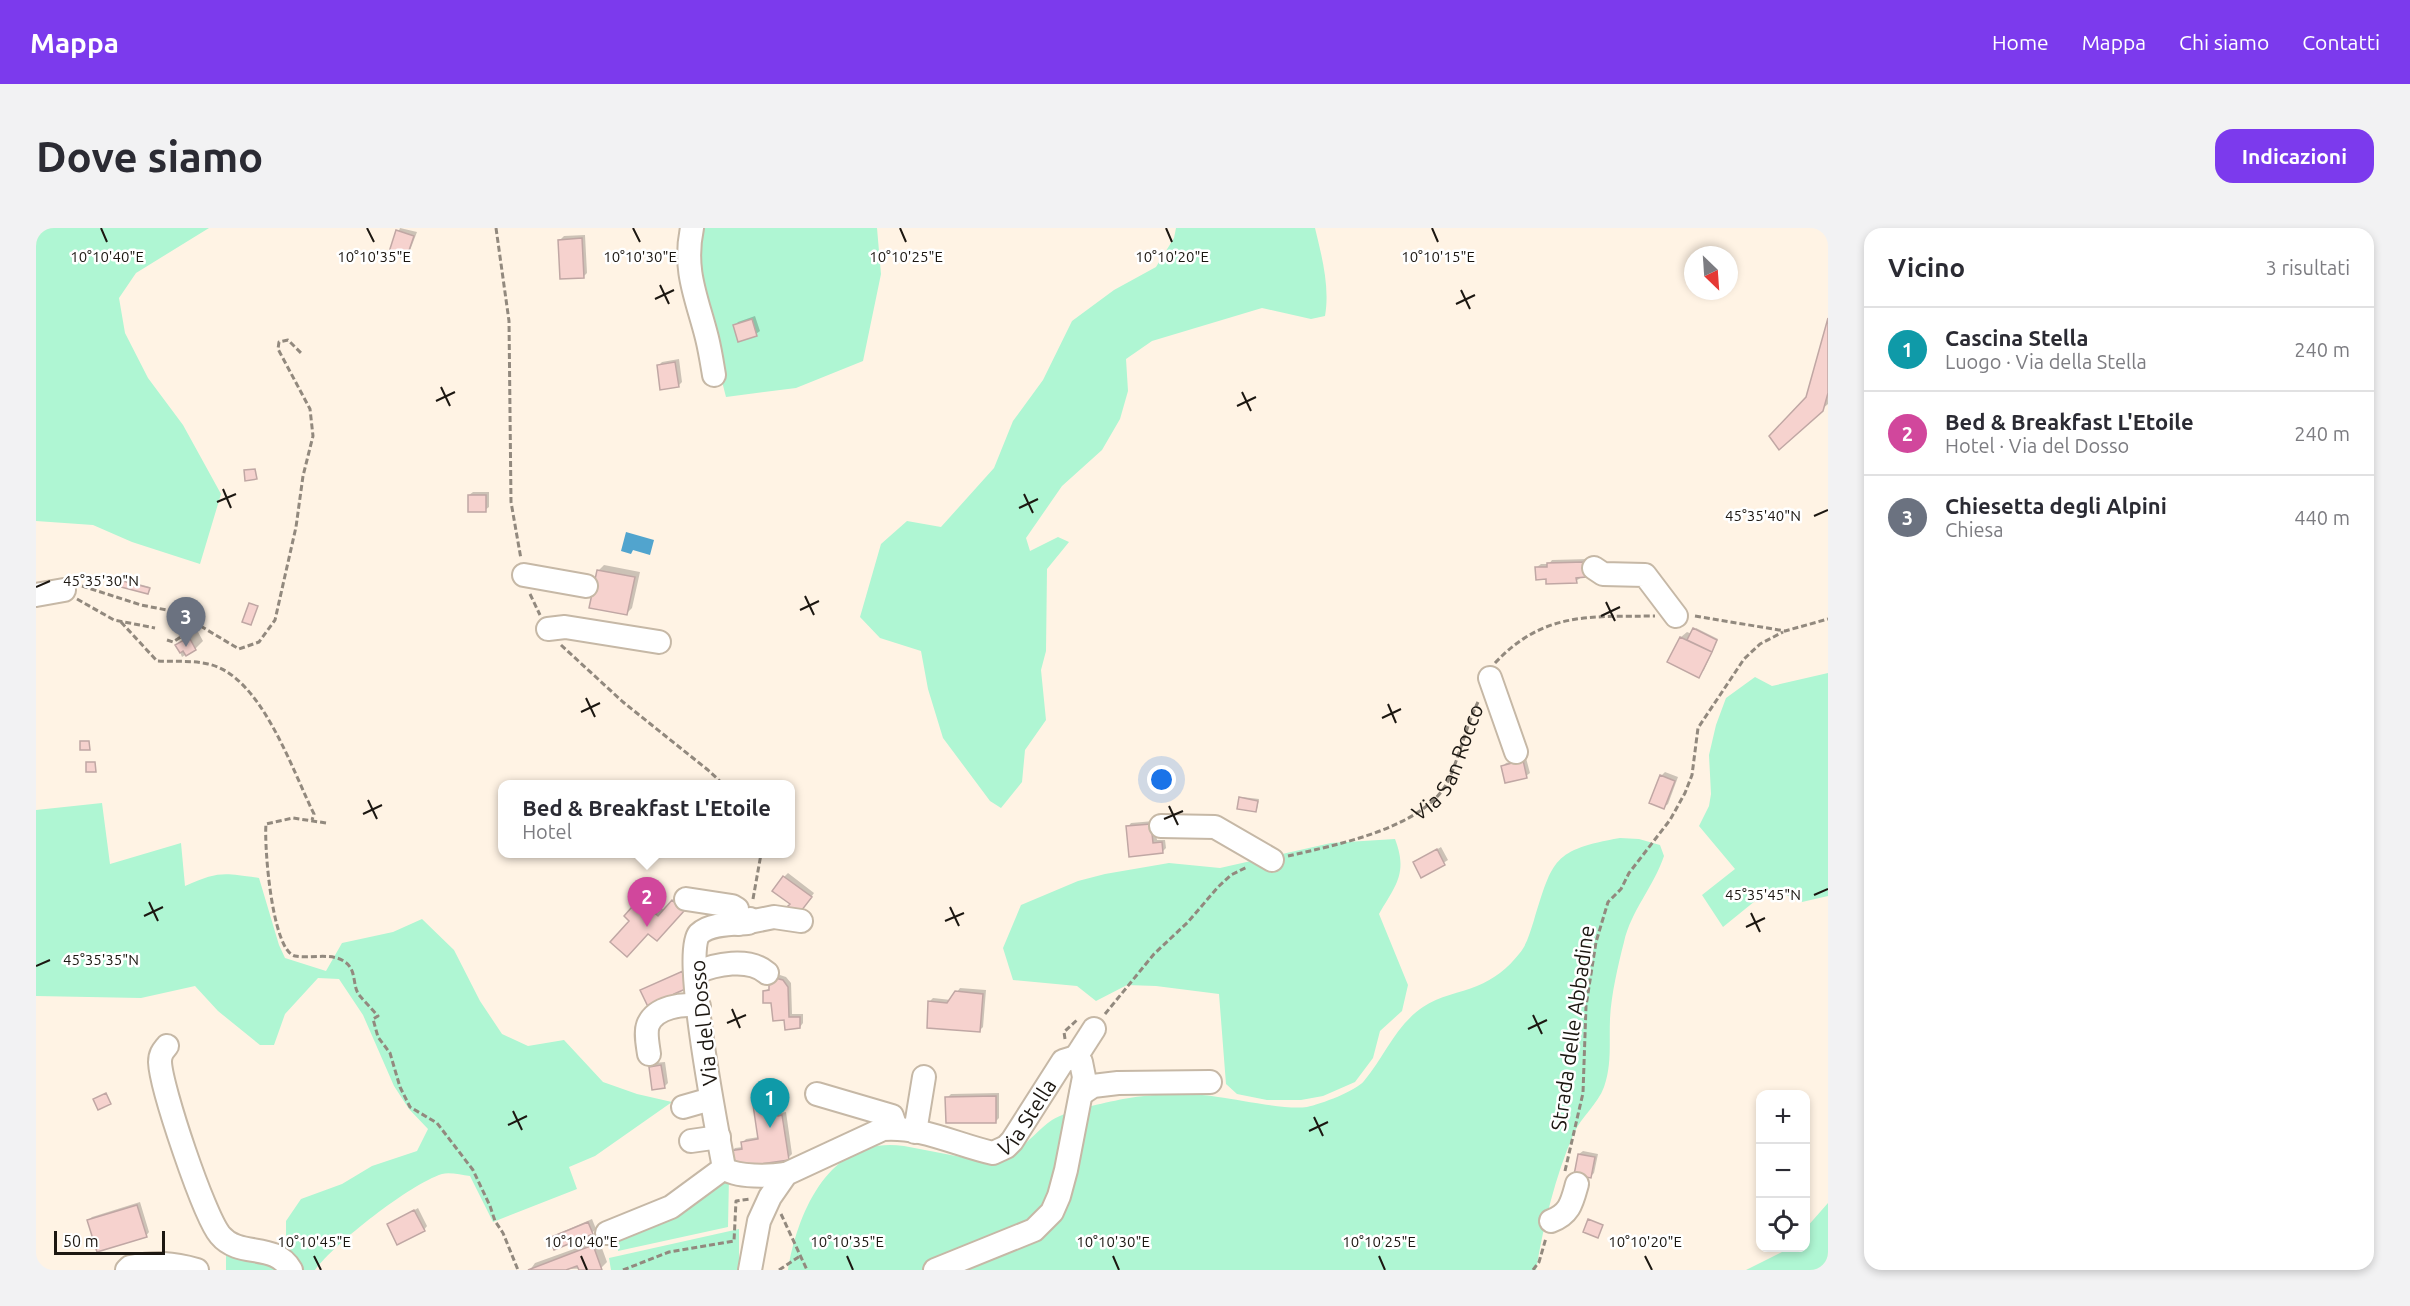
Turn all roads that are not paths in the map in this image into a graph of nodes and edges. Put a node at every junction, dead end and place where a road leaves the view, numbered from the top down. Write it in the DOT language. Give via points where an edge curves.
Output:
graph roads {
  1 [pos="692,228"];
  2 [pos="714,375"];
  3 [pos="1594,568"];
  4 [pos="524,575"];
  5 [pos="586,586"];
  6 [pos="71,587"];
  7 [pos="36,595"];
  8 [pos="1676,616"];
  9 [pos="548,629"];
  10 [pos="659,642"];
  11 [pos="1490,678"];
  12 [pos="1516,752"];
  13 [pos="1161,826"];
  14 [pos="1275,859"];
  15 [pos="686,899"];
  16 [pos="801,921"];
  17 [pos="746,922"];
  18 [pos="695,973"];
  19 [pos="767,973"];
  20 [pos="699,1006"];
  21 [pos="1085,1025"];
  22 [pos="167,1046"];
  23 [pos="649,1054"];
  24 [pos="1077,1057"];
  25 [pos="924,1077"];
  26 [pos="1210,1082"];
  27 [pos="817,1094"];
  28 [pos="1081,1094"];
  29 [pos="711,1099"];
  30 [pos="683,1107"];
  31 [pos="905,1130"];
  32 [pos="719,1137"];
  33 [pos="691,1141"];
  34 [pos="724,1168"];
  35 [pos="786,1174"];
  36 [pos="1570,1182"];
  37 [pos="1551,1221"];
  38 [pos="607,1233"];
  39 [pos="127,1270"];
  40 [pos="197,1270"];
  41 [pos="291,1270"];
  42 [pos="750,1270"];
  43 [pos="935,1270"];
  1 -- 2 [label="street" via="689,272"];
  3 -- 8 [label="street" via="1603,574 1644,575"];
  4 -- 5 [label="street"];
  6 -- 7 [label="street"];
  9 -- 10 [label="street" via="565,627"];
  11 -- 12 [label="street"];
  13 -- 14 [label="street" via="1215,827"];
  15 -- 17 [label="street" via="732,906"];
  16 -- 17 [label="street" via="774,917"];
  17 -- 18 [label="street, Via del Dosso" via="707,929 699,935 695,944"];
  18 -- 19 [label="street" via="738,963 758,965"];
  18 -- 20 [label="street, Via del Dosso"];
  20 -- 23 [label="street" via="672,1007 652,1017 647,1028"];
  20 -- 29 [label="street, Via del Dosso"];
  21 -- 24 [label="street"];
  22 -- 41 [label="street" via="160,1054 160,1065 171,1108 207,1211 220,1235 235,1247 284,1259"];
  24 -- 28 [label="street, Via Stella" via="1084,1077"];
  24 -- 31 [label="street, Via Stella" via="1063,1061 1024,1125 1000,1150 993,1152"];
  25 -- 31 [label="street"];
  26 -- 28 [label="street" via="1110,1084 1093,1086"];
  27 -- 31 [label="street" via="892,1116"];
  28 -- 43 [label="street, Via Stella" via="1064,1179 1052,1212 1034,1230"];
  29 -- 30 [label="street"];
  29 -- 32 [label="street, Via del Dosso"];
  31 -- 35 [label="street, Via Stella" via="872,1132"];
  32 -- 33 [label="street"];
  32 -- 34 [label="street, Via del Dosso"];
  34 -- 35 [label="street" via="760,1176"];
  34 -- 38 [label="street" via="671,1207"];
  35 -- 42 [label="street, Via Stella" via="759,1221"];
  36 -- 37 [label="street" via="1572,1203 1566,1214"];
  39 -- 40 [label="street" via="154,1262"];
}
